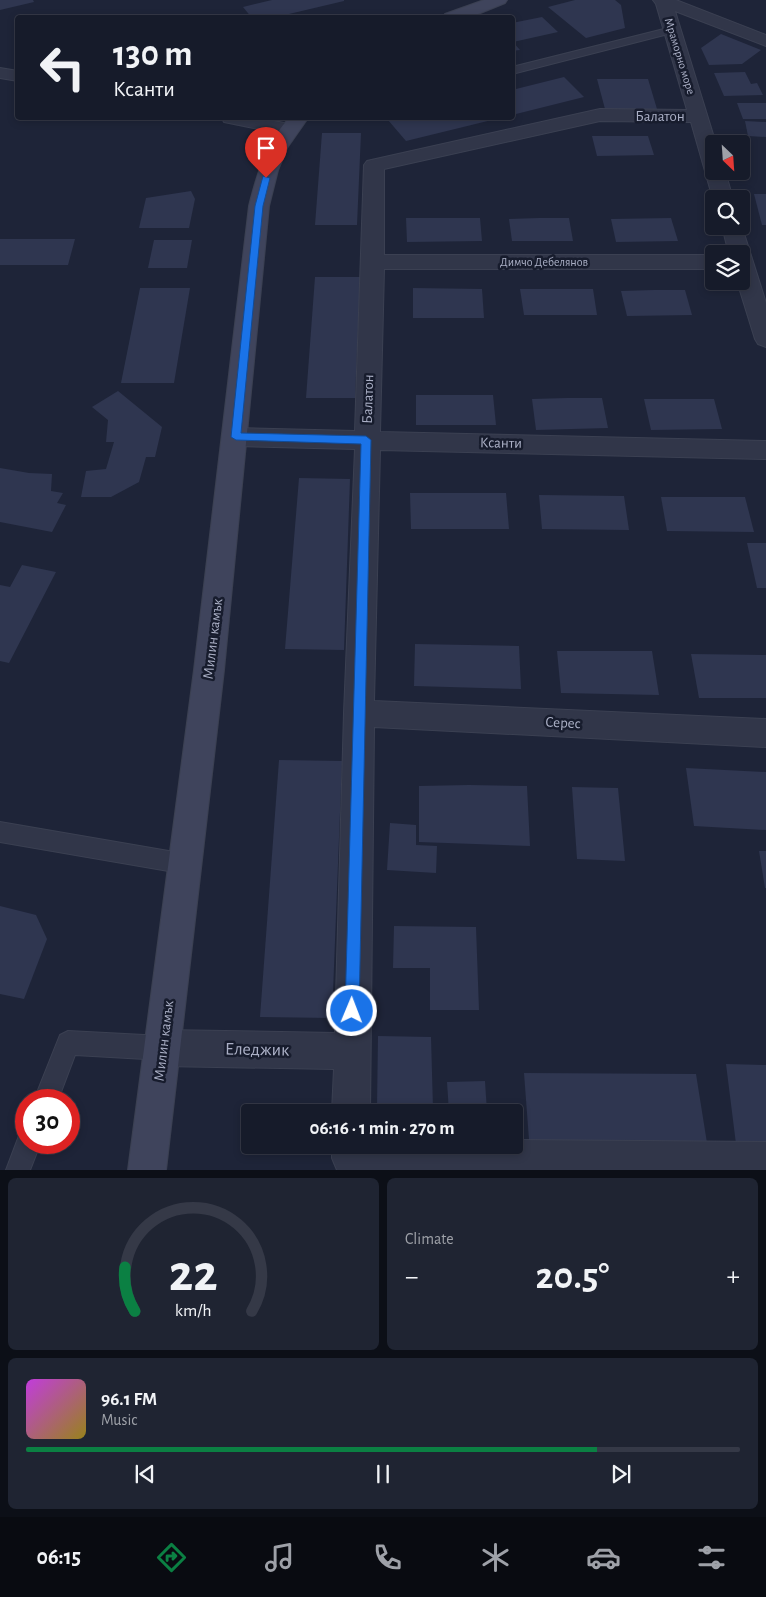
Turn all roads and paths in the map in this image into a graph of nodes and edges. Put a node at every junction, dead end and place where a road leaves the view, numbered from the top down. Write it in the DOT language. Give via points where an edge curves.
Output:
graph roads {
  1 [pos="499,0"];
  2 [pos="662,0"];
  3 [pos="459,15"];
  4 [pos="672,30"];
  5 [pos="766,41"];
  6 [pos="515,70"];
  7 [pos="0,73"];
  8 [pos="15,76"];
  9 [pos="698,116"];
  10 [pos="257,120"];
  11 [pos="294,123"];
  12 [pos="705,139"];
  13 [pos="374,262"];
  14 [pos="705,262"];
  15 [pos="750,288"];
  16 [pos="766,339"];
  17 [pos="236,437"];
  18 [pos="366,440"];
  19 [pos="766,450"];
  20 [pos="359,713"];
  21 [pos="766,733"];
  22 [pos="0,832"];
  23 [pos="186,864"];
  24 [pos="163,1048"];
  25 [pos="351,1051"];
  26 [pos="50,1089"];
  27 [pos="351,1104"];
  28 [pos="24,1154"];
  29 [pos="443,1154"];
  30 [pos="766,1161"];
  31 [pos="18,1170"];
  32 [pos="147,1170"];
  1 -- 3 [label="street"];
  2 -- 4 [label="street, Мраморно море"];
  2 -- 5 [label="street"];
  4 -- 6 [label="lane"];
  4 -- 9 [label="street, Мраморно море"];
  7 -- 8 [label="street"];
  9 -- 12 [label="street, Мраморно море"];
  9 -- 13 [label="street, Балатон" via="600,115 374,165"];
  10 -- 11 [label="street"];
  11 -- 17 [label="street, Милин камък" via="269,164 259,206"];
  13 -- 14 [label="street, Димчо Дебелянов"];
  13 -- 18 [label="street, Балатон"];
  15 -- 16 [label="street"];
  17 -- 18 [label="street, Ксанти"];
  17 -- 23 [label="street, Милин камък"];
  18 -- 19 [label="street, Ксанти"];
  18 -- 20 [label="street, Балатон"];
  20 -- 21 [label="street, Серес"];
  20 -- 25 [label="street, Балатон"];
  22 -- 23 [label="lane"];
  23 -- 24 [label="street, Милин камък"];
  24 -- 25 [label="street, Еледжик"];
  24 -- 26 [label="lane" via="68,1043"];
  24 -- 32 [label="street, Милин камък"];
  25 -- 27 [label="street, Балатон"];
  28 -- 31 [label="lane"];
  29 -- 30 [label="street"];
}
